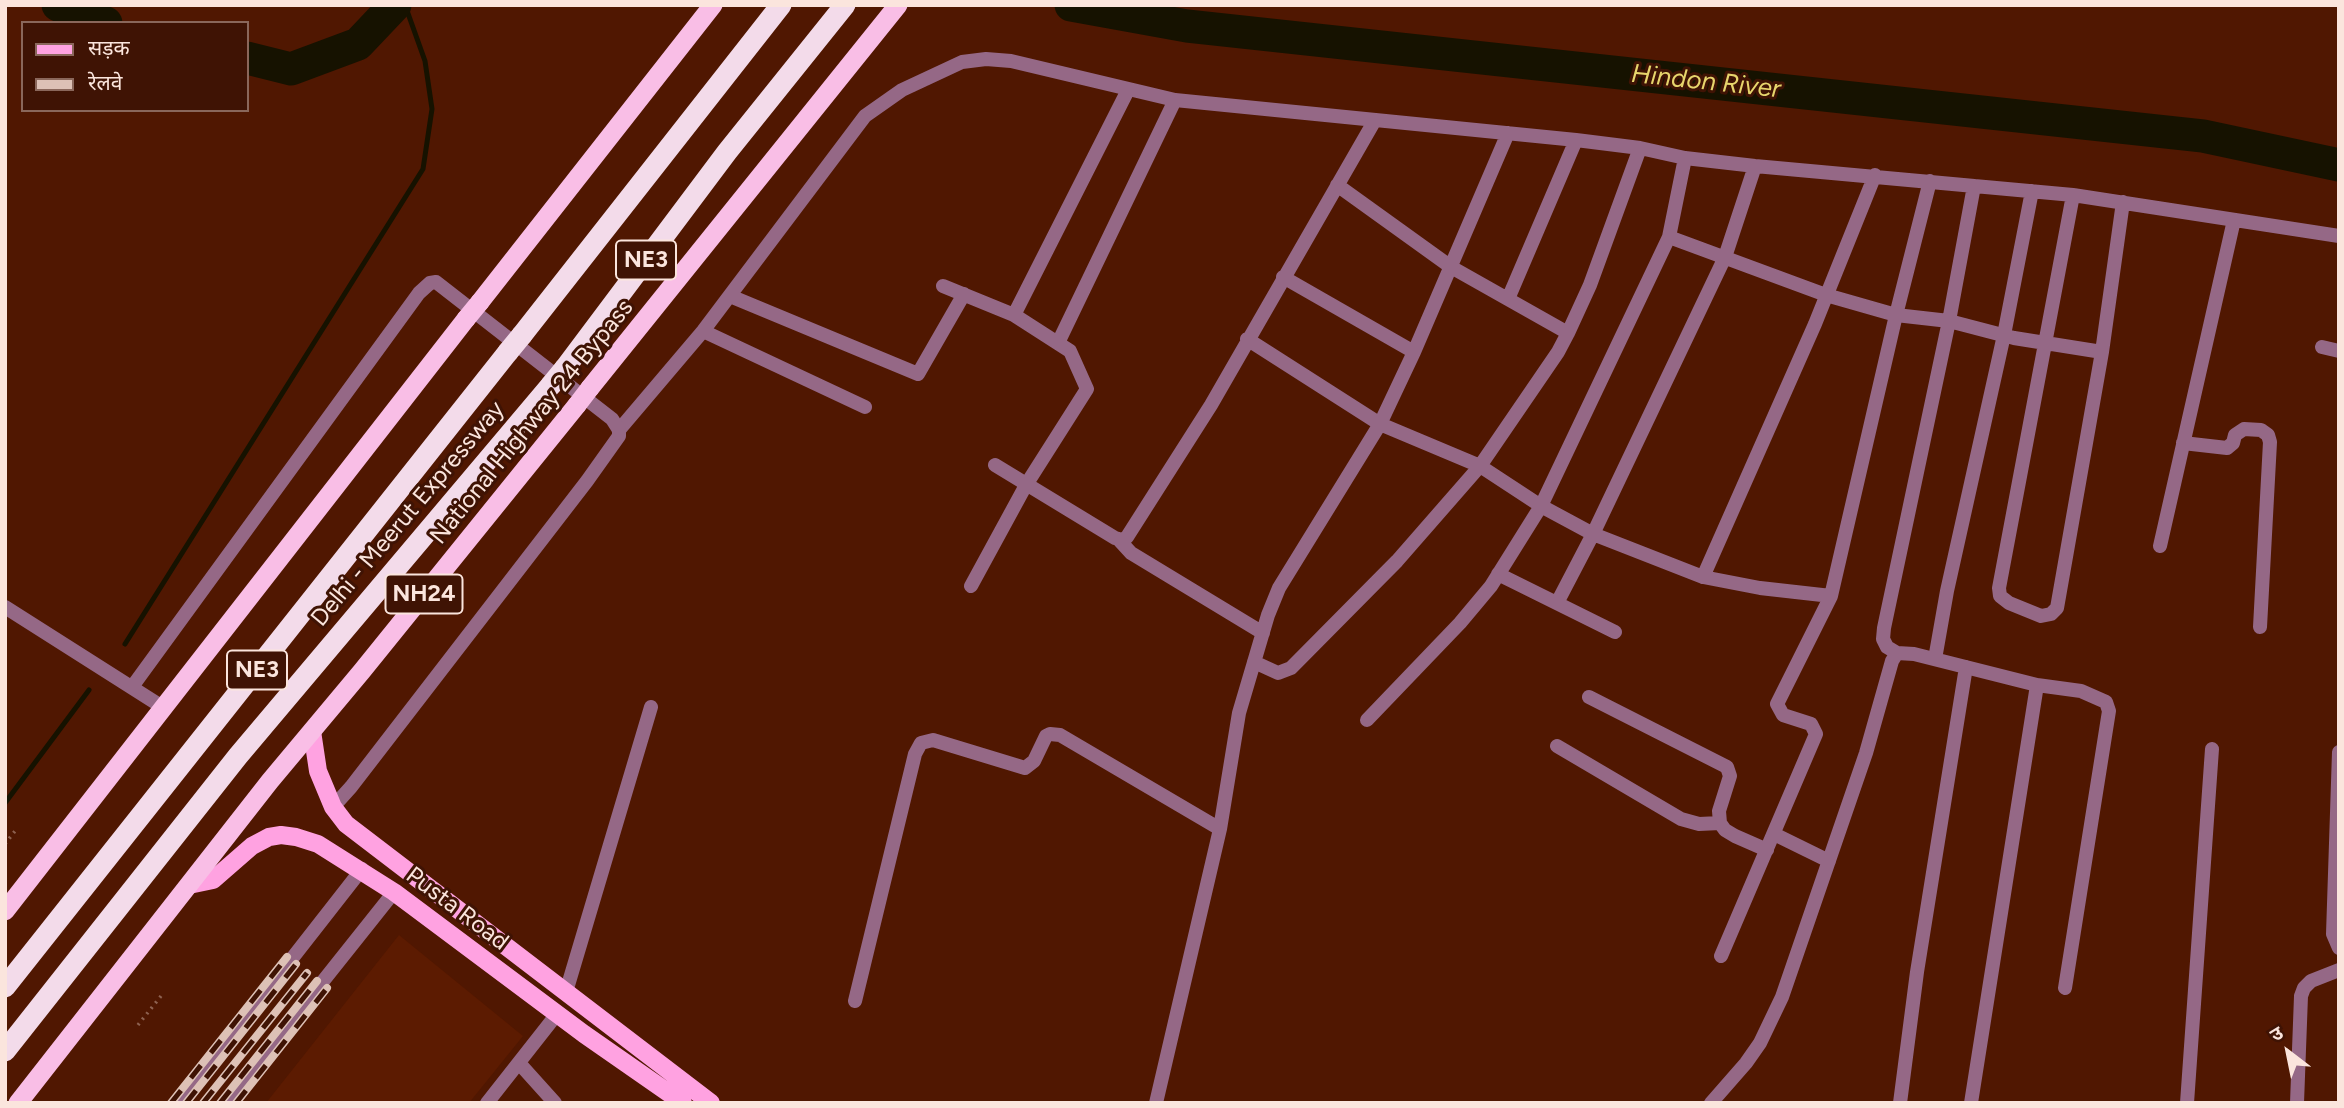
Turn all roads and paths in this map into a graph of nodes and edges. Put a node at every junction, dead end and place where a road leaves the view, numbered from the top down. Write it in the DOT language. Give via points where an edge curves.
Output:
graph roads {
  1 [pos="713,5"];
  2 [pos="781,5"];
  3 [pos="845,5"];
  4 [pos="898,5"];
  5 [pos="1128,90"];
  6 [pos="1175,100"];
  7 [pos="1375,120"];
  8 [pos="1508,134"];
  9 [pos="1576,140"];
  10 [pos="1640,148"];
  11 [pos="1685,158"];
  12 [pos="1755,166"];
  13 [pos="1875,175"];
  14 [pos="1930,181"];
  15 [pos="1337,185"];
  16 [pos="1974,186"];
  17 [pos="2032,191"];
  18 [pos="2073,195"];
  19 [pos="2123,202"];
  20 [pos="2234,220"];
  21 [pos="2339,236"];
  22 [pos="1669,237"];
  23 [pos="1725,257"];
  24 [pos="1451,267"];
  25 [pos="1283,277"];
  26 [pos="943,286"];
  27 [pos="964,295"];
  28 [pos="1826,295"];
  29 [pos="730,296"];
  30 [pos="1508,299"];
  31 [pos="1014,315"];
  32 [pos="1896,315"];
  33 [pos="1949,321"];
  34 [pos="703,331"];
  35 [pos="1568,333"];
  36 [pos="2004,335"];
  37 [pos="1247,339"];
  38 [pos="1058,343"];
  39 [pos="2047,343"];
  40 [pos="2322,346"];
  41 [pos="2339,351"];
  42 [pos="1414,352"];
  43 [pos="2102,352"];
  44 [pos="865,407"];
  45 [pos="1380,424"];
  46 [pos="619,430"];
  47 [pos="2183,443"];
  48 [pos="995,465"];
  49 [pos="1480,466"];
  50 [pos="1026,485"];
  51 [pos="1541,506"];
  52 [pos="1593,534"];
  53 [pos="1120,541"];
  54 [pos="2160,546"];
  55 [pos="1498,574"];
  56 [pos="1703,577"];
  57 [pos="971,586"];
  58 [pos="1831,596"];
  59 [pos="1557,603"];
  60 [pos="5,607"];
  61 [pos="2260,627"];
  62 [pos="1615,632"];
  63 [pos="1263,633"];
  64 [pos="1896,653"];
  65 [pos="1935,659"];
  66 [pos="1254,662"];
  67 [pos="1966,667"];
  68 [pos="2037,685"];
  69 [pos="132,687"];
  70 [pos="1589,697"];
  71 [pos="164,708"];
  72 [pos="651,708"];
  73 [pos="1367,720"];
  74 [pos="312,731"];
  75 [pos="1557,746"];
  76 [pos="2212,749"];
  77 [pos="2339,752"];
  78 [pos="333,807"];
  79 [pos="1720,823"];
  80 [pos="1220,829"];
  81 [pos="15,831"];
  82 [pos="1774,834"];
  83 [pos="5,844"];
  84 [pos="1767,850"];
  85 [pos="1829,861"];
  86 [pos="362,869"];
  87 [pos="188,885"];
  88 [pos="394,892"];
  89 [pos="5,911"];
  90 [pos="2339,948"];
  91 [pos="1721,956"];
  92 [pos="2339,970"];
  93 [pos="5,987"];
  94 [pos="2065,988"];
  95 [pos="566,992"];
  96 [pos="161,996"];
  97 [pos="855,1001"];
  98 [pos="557,1014"];
  99 [pos="138,1025"];
  100 [pos="5,1051"];
  101 [pos="519,1063"];
  102 [pos="21,1103"];
  103 [pos="179,1103"];
  104 [pos="226,1103"];
  105 [pos="488,1103"];
  106 [pos="555,1103"];
  107 [pos="683,1103"];
  108 [pos="711,1103"];
  109 [pos="1156,1103"];
  110 [pos="1711,1103"];
  111 [pos="1900,1103"];
  112 [pos="1971,1103"];
  113 [pos="2187,1103"];
  114 [pos="2297,1103"];
  1 -- 71 [label="highway, bridge"];
  2 -- 93 [label="highway, Delhi - Meerut Expressway / NE3, bridge"];
  3 -- 100 [label="highway, Delhi - Meerut Expressway / NE3, bridge" via="727,152 565,368 238,756"];
  4 -- 74 [label="highway, National Highway 24 Bypass / NH24, bridge"];
  5 -- 6 [label="street"];
  5 -- 29 [label="street" via="1011,61 986,60 962,62 902,90 865,116"];
  5 -- 31 [label="street"];
  6 -- 7 [label="street"];
  6 -- 38 [label="street"];
  7 -- 8 [label="street"];
  7 -- 15 [label="street"];
  8 -- 9 [label="street"];
  8 -- 24 [label="street"];
  9 -- 10 [label="street"];
  9 -- 30 [label="street"];
  10 -- 11 [label="street"];
  10 -- 35 [label="street"];
  11 -- 12 [label="street"];
  11 -- 22 [label="street"];
  12 -- 13 [label="street"];
  12 -- 23 [label="street"];
  13 -- 14 [label="street"];
  13 -- 28 [label="street"];
  14 -- 16 [label="street"];
  14 -- 32 [label="street"];
  15 -- 24 [label="street"];
  15 -- 25 [label="street"];
  16 -- 17 [label="street"];
  16 -- 33 [label="street"];
  17 -- 18 [label="street"];
  17 -- 36 [label="street"];
  18 -- 19 [label="street"];
  18 -- 39 [label="street"];
  19 -- 20 [label="street"];
  19 -- 43 [label="street"];
  20 -- 21 [label="street"];
  20 -- 47 [label="street"];
  22 -- 23 [label="street"];
  22 -- 51 [label="street"];
  23 -- 28 [label="street"];
  23 -- 52 [label="street"];
  24 -- 30 [label="street"];
  24 -- 42 [label="street"];
  25 -- 37 [label="street"];
  25 -- 42 [label="street"];
  26 -- 27 [label="street"];
  27 -- 29 [label="street" via="918,374"];
  27 -- 31 [label="street"];
  28 -- 32 [label="street"];
  28 -- 56 [label="street"];
  29 -- 34 [label="street"];
  30 -- 35 [label="street"];
  31 -- 38 [label="street"];
  32 -- 33 [label="street"];
  32 -- 58 [label="street"];
  33 -- 36 [label="street"];
  33 -- 64 [label="street" via="1884,628 1883,639"];
  34 -- 44 [label="street"];
  34 -- 46 [label="street"];
  35 -- 49 [label="street"];
  36 -- 39 [label="street"];
  36 -- 65 [label="street"];
  37 -- 45 [label="street"];
  37 -- 53 [label="street" via="1212,405 1131,532"];
  38 -- 50 [label="street" via="1070,351 1087,389"];
  39 -- 43 [label="street"];
  39 -- 43 [label="street" via="2000,588 2000,596 2009,603 2041,616 2057,608"];
  40 -- 41 [label="street"];
  42 -- 45 [label="street"];
  45 -- 49 [label="street"];
  45 -- 63 [label="street" via="1279,588"];
  46 -- 69 [label="street" via="612,419 486,320 438,284 430,283"];
  46 -- 78 [label="street" via="587,481"];
  47 -- 54 [label="street"];
  47 -- 61 [label="street" via="2227,448 2244,429 2268,435"];
  48 -- 50 [label="street"];
  49 -- 51 [label="street"];
  49 -- 66 [label="street" via="1397,561 1291,668 1278,673"];
  50 -- 53 [label="street"];
  50 -- 57 [label="street"];
  51 -- 52 [label="street"];
  51 -- 55 [label="street"];
  52 -- 56 [label="street"];
  52 -- 59 [label="street"];
  53 -- 63 [label="street" via="1131,553"];
  55 -- 59 [label="street"];
  55 -- 73 [label="street" via="1460,623"];
  56 -- 58 [label="street"];
  58 -- 82 [label="street" via="1777,704 1783,715 1811,724 1816,734"];
  59 -- 62 [label="street"];
  60 -- 69 [label="street"];
  63 -- 66 [label="street"];
  64 -- 65 [label="street"];
  64 -- 85 [label="street"];
  65 -- 67 [label="street"];
  66 -- 80 [label="street" via="1239,713"];
  67 -- 68 [label="street"];
  67 -- 111 [label="street"];
  68 -- 94 [label="street" via="2095,695 2106,702 2109,711"];
  68 -- 112 [label="street"];
  69 -- 71 [label="street"];
  70 -- 79 [label="street" via="1727,767 1730,776 1718,811"];
  71 -- 89 [label="highway"];
  72 -- 95 [label="street"];
  74 -- 78 [label="main road, Pusta Road" via="318,771"];
  74 -- 87 [label="highway, National Highway 24 Bypass / NH24"];
  75 -- 79 [label="street" via="1681,819"];
  76 -- 113 [label="street"];
  77 -- 90 [label="street" via="2333,934"];
  78 -- 95 [label="main road, Pusta Road" via="356,832"];
  79 -- 84 [label="street" via="1725,830"];
  80 -- 97 [label="street" via="1060,735 1046,736 1034,761 1025,768 933,740 921,743"];
  80 -- 109 [label="street"];
  81 -- 83 [label="path"];
  82 -- 84 [label="street"];
  82 -- 85 [label="street"];
  84 -- 91 [label="street"];
  85 -- 110 [label="street" via="1782,997 1760,1043"];
  86 -- 87 [label="main road, Pusta Road" via="318,844 281,835 252,846 213,880"];
  86 -- 88 [label="main road, Pusta Road"];
  86 -- 103 [label="street"];
  87 -- 102 [label="highway, National Highway 24 Bypass"];
  88 -- 98 [label="main road, Pusta Road"];
  88 -- 104 [label="street"];
  92 -- 114 [label="street" via="2311,981 2301,996"];
  95 -- 108 [label="main road, Pusta Road"];
  96 -- 99 [label="path"];
  98 -- 101 [label="street"];
  98 -- 107 [label="main road, Pusta Road"];
  101 -- 105 [label="street"];
  101 -- 106 [label="street"];
}
